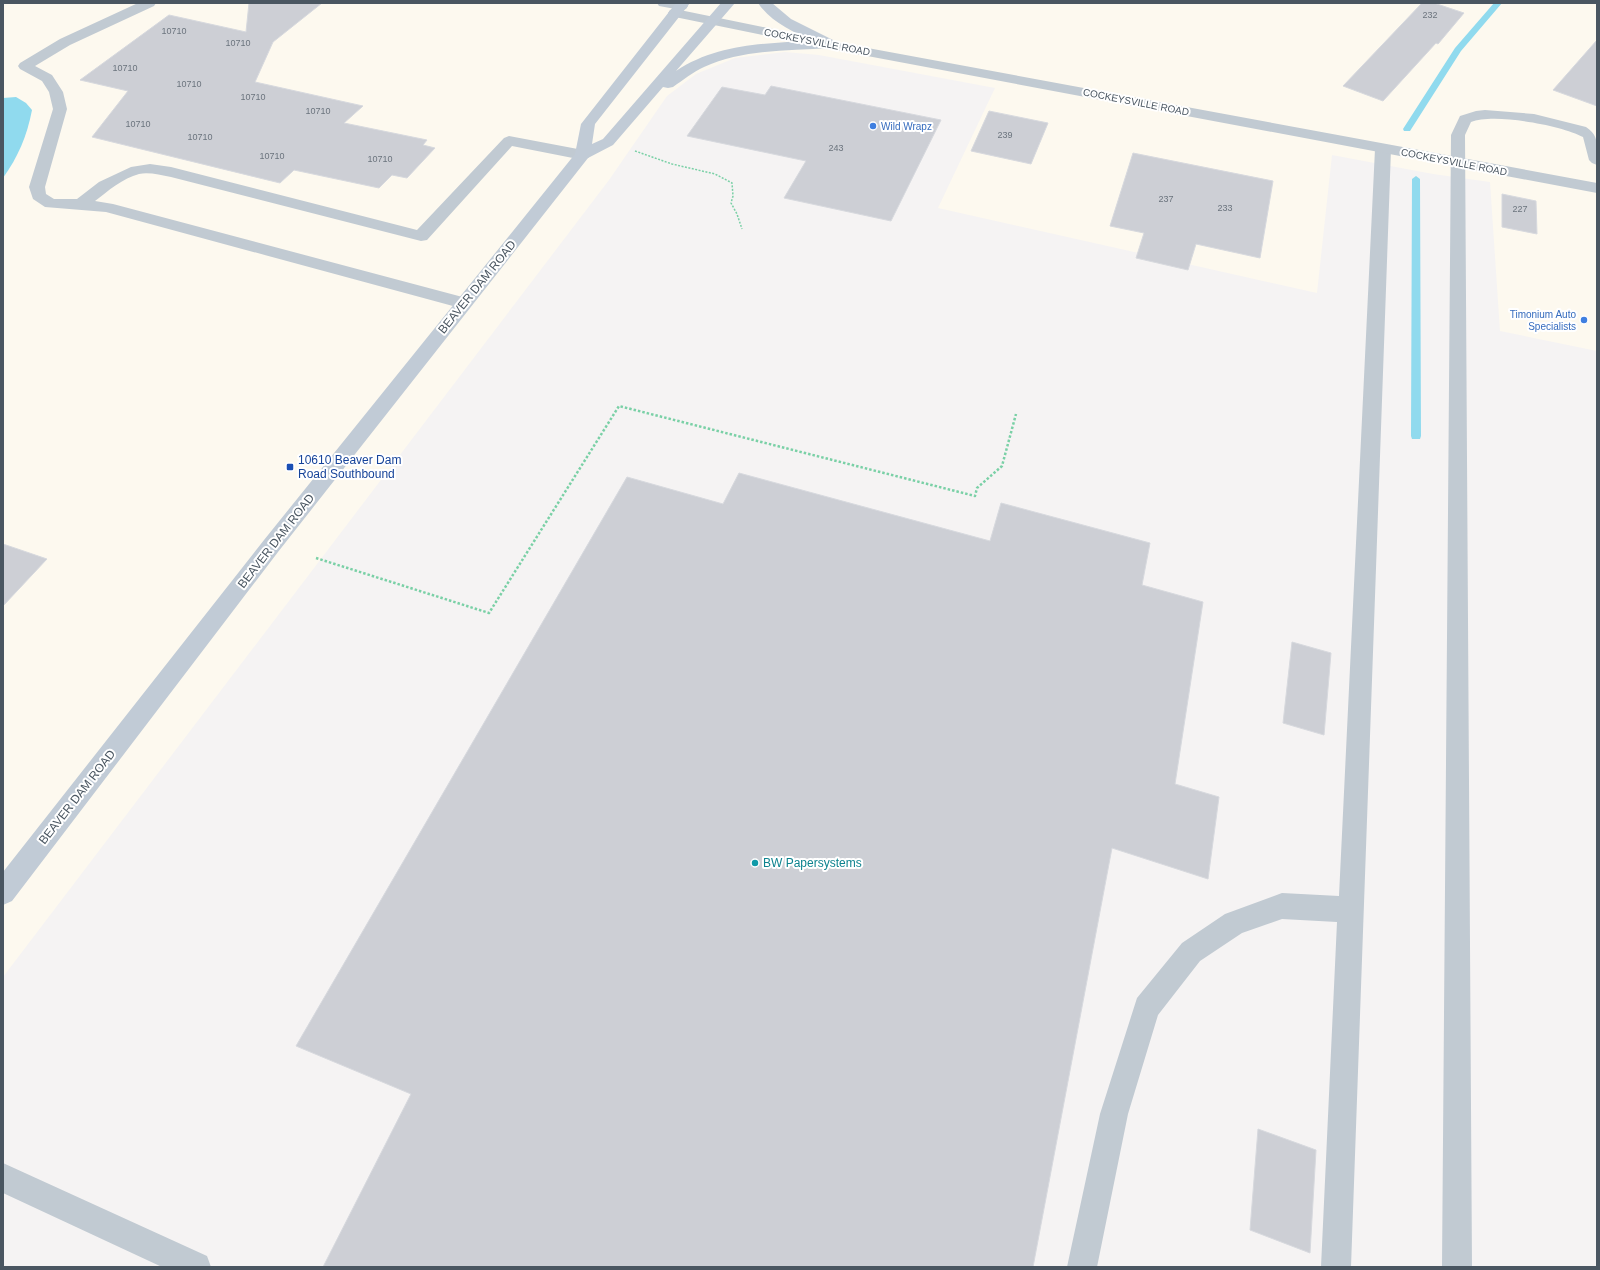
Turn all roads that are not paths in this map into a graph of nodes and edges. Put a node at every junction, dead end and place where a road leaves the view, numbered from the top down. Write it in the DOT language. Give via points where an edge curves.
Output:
graph roads {
  1 [pos="149,3"];
  2 [pos="664,3"];
  3 [pos="728,3"];
  4 [pos="765,3"];
  5 [pos="680,7"];
  6 [pos="714,21"];
  7 [pos="830,44"];
  8 [pos="644,100"];
  9 [pos="1383,149"];
  10 [pos="583,155"];
  11 [pos="1597,160"];
  12 [pos="1458,163"];
  13 [pos="1597,188"];
  14 [pos="81,204"];
  15 [pos="464,303"];
  16 [pos="3,892"];
  17 [pos="1351,910"];
  18 [pos="3,1178"];
  19 [pos="196,1267"];
  20 [pos="1082,1267"];
  21 [pos="1336,1267"];
  22 [pos="1457,1267"];
  1 -- 14 [label="street" via="65,42 25,66 46,78 56,92 60,109 37,187 38,196 51,204"];
  2 -- 5 [label="street, COCKEYSVILLE ROAD"];
  3 -- 6 [label="main road, BEAVER DAM ROAD"];
  4 -- 7 [label="main road" via="790,24"];
  5 -- 6 [label="street, COCKEYSVILLE ROAD"];
  5 -- 10 [label="main road, BEAVER DAM ROAD" via="588,124"];
  6 -- 7 [label="street, COCKEYSVILLE ROAD"];
  6 -- 8 [label="main road, BEAVER DAM ROAD"];
  7 -- 8 [label="main road" via="750,50 718,57 699,64"];
  7 -- 9 [label="street, COCKEYSVILLE ROAD"];
  8 -- 10 [label="main road, BEAVER DAM ROAD" via="608,142"];
  9 -- 12 [label="street, COCKEYSVILLE ROAD"];
  9 -- 17 [label="street"];
  10 -- 14 [label="street" via="509,142 421,236 150,168 122,176"];
  10 -- 15 [label="main road, BEAVER DAM ROAD"];
  11 -- 12 [label="street" via="1594,142 1581,130 1546,120 1477,114 1465,120 1458,135"];
  12 -- 13 [label="street, COCKEYSVILLE ROAD"];
  12 -- 22 [label="street"];
  14 -- 15 [label="street" via="107,207"];
  15 -- 16 [label="main road, BEAVER DAM ROAD" via="271,546"];
  17 -- 20 [label="street" via="1282,906 1234,923 1191,952 1147,1008 1114,1114"];
  17 -- 21 [label="street"];
  18 -- 19 [label="street"];
}
